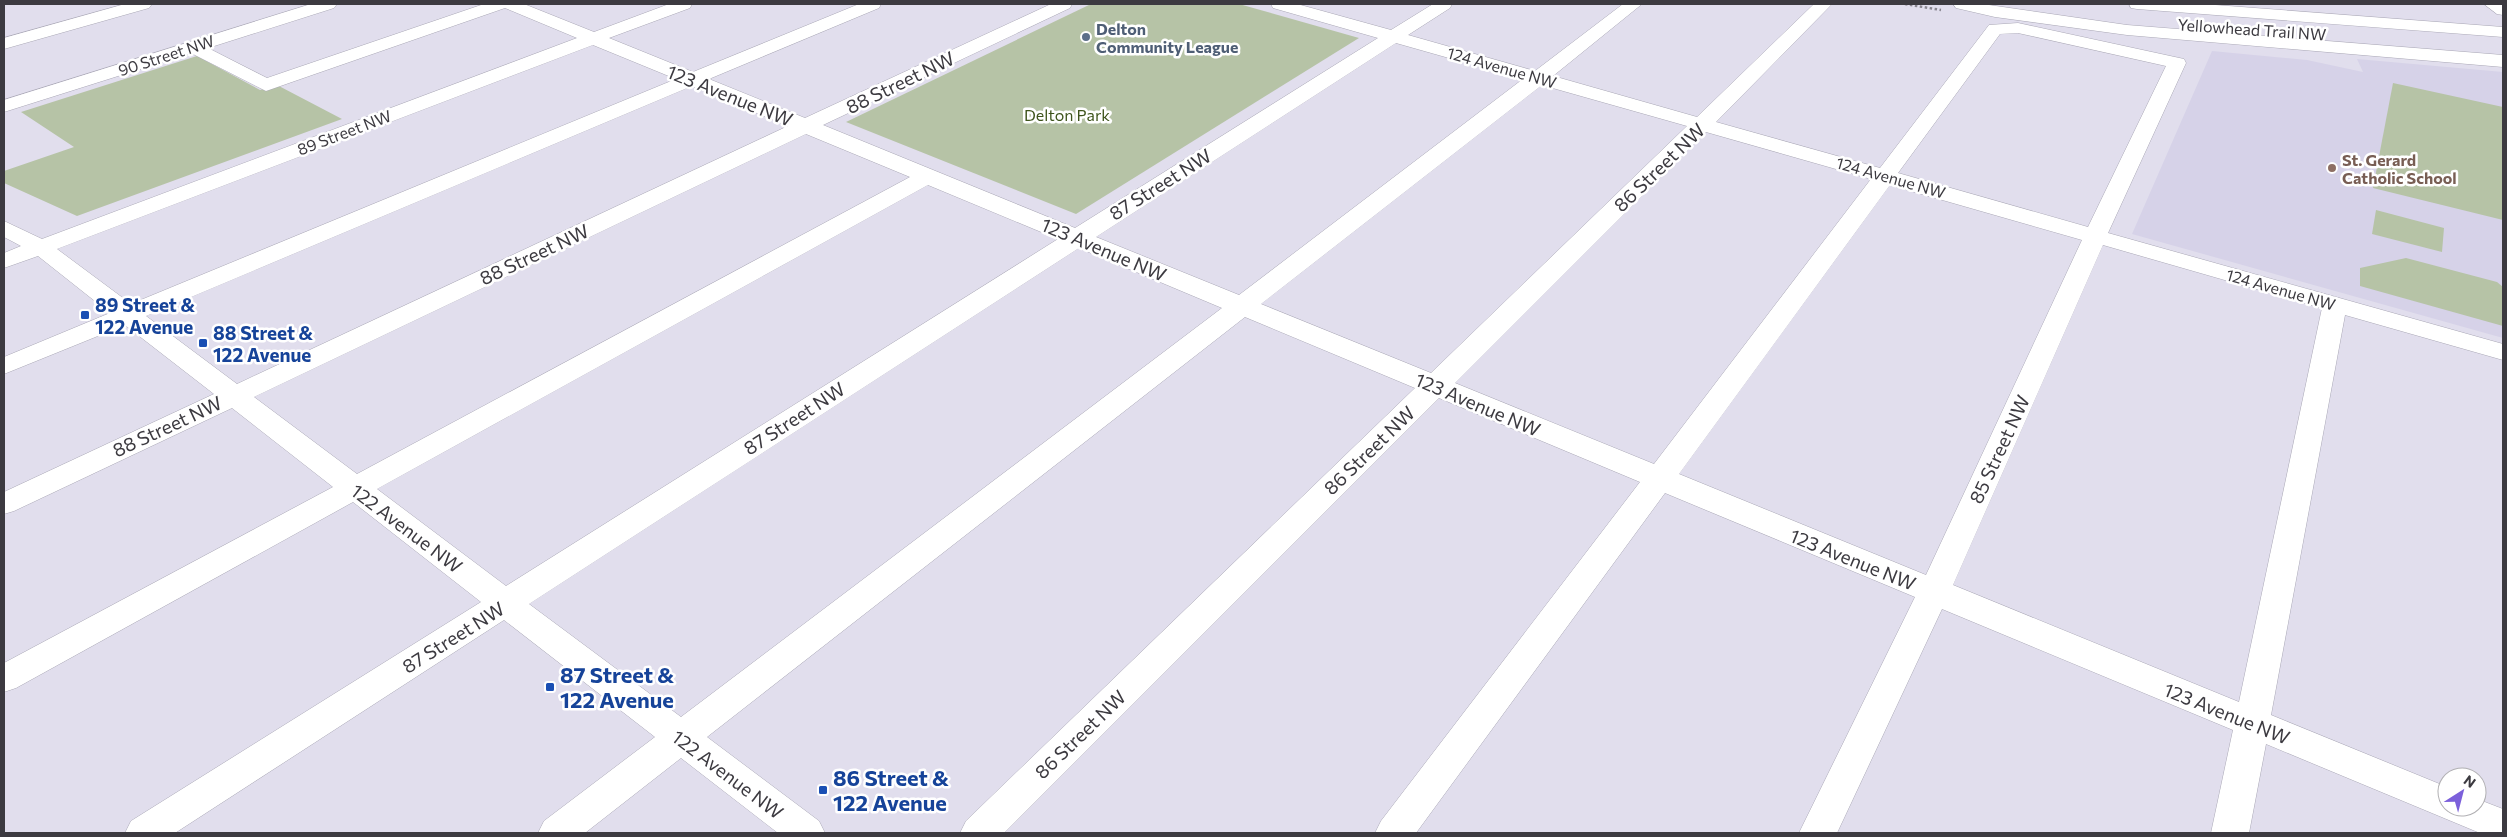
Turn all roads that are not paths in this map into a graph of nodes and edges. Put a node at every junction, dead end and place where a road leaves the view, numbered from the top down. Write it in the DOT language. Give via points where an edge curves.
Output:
graph roads {
  1 [pos="143,4"];
  2 [pos="328,4"];
  3 [pos="500,4"];
  4 [pos="510,4"];
  5 [pos="684,4"];
  6 [pos="873,4"];
  7 [pos="1064,4"];
  8 [pos="1279,4"];
  9 [pos="1444,4"];
  10 [pos="1634,4"];
  11 [pos="1824,4"];
  12 [pos="1962,4"];
  13 [pos="2002,4"];
  14 [pos="2137,4"];
  15 [pos="2296,4"];
  16 [pos="2313,4"];
  17 [pos="2352,4"];
  18 [pos="2493,4"];
  19 [pos="2503,10"];
  20 [pos="2503,20"];
  21 [pos="2503,32"];
  22 [pos="1394,36"];
  23 [pos="593,38"];
  24 [pos="4,44"];
  25 [pos="192,47"];
  26 [pos="2503,48"];
  27 [pos="2503,61"];
  28 [pos="1537,77"];
  29 [pos="693,79"];
  30 [pos="4,106"];
  31 [pos="1702,124"];
  32 [pos="807,126"];
  33 [pos="1885,175"];
  34 [pos="928,176"];
  35 [pos="4,228"];
  36 [pos="2097,236"];
  37 [pos="1076,237"];
  38 [pos="40,247"];
  39 [pos="4,261"];
  40 [pos="2335,305"];
  41 [pos="1241,306"];
  42 [pos="128,314"];
  43 [pos="2503,352"];
  44 [pos="4,366"];
  45 [pos="1435,385"];
  46 [pos="232,395"];
  47 [pos="1659,479"];
  48 [pos="356,489"];
  49 [pos="4,504"];
  50 [pos="1934,592"];
  51 [pos="505,604"];
  52 [pos="4,679"];
  53 [pos="2251,723"];
  54 [pos="681,738"];
  55 [pos="2437,799"];
  56 [pos="2481,817"];
  57 [pos="2503,826"];
  58 [pos="144,833"];
  59 [pos="557,833"];
  60 [pos="806,833"];
  61 [pos="978,833"];
  62 [pos="1394,833"];
  63 [pos="1818,833"];
  64 [pos="2230,833"];
  1 -- 24 [label="main road"];
  2 -- 25 [label="main road, 90 Street NW"];
  3 -- 25 [label="main road" via="266,85"];
  4 -- 23 [label="main road, 123 Avenue NW"];
  5 -- 23 [label="main road, 89 Street NW"];
  6 -- 29 [label="main road"];
  7 -- 32 [label="main road, 88 Street NW"];
  8 -- 22 [label="main road, 124 Avenue NW"];
  9 -- 22 [label="main road, 87 Street NW"];
  10 -- 28 [label="main road"];
  11 -- 31 [label="main road, 86 Street NW"];
  12 -- 27 [label="main road" via="1995,12 2127,30"];
  13 -- 26 [label="main road, Yellowhead Trail NW" via="2198,25"];
  14 -- 21 [label="main road, Yellowhead Trail NW"];
  15 -- 20 [label="main road"];
  16 -- 17 [label="main road"];
  18 -- 19 [label="main road"];
  22 -- 28 [label="main road, 124 Avenue NW"];
  22 -- 37 [label="main road, 87 Street NW"];
  23 -- 29 [label="main road, 123 Avenue NW"];
  23 -- 38 [label="main road, 89 Street NW"];
  25 -- 30 [label="main road, 90 Street NW"];
  28 -- 31 [label="main road, 124 Avenue NW"];
  28 -- 41 [label="main road"];
  29 -- 32 [label="main road, 123 Avenue NW"];
  29 -- 42 [label="main road"];
  31 -- 33 [label="main road, 124 Avenue NW"];
  31 -- 45 [label="main road, 86 Street NW"];
  32 -- 34 [label="main road, 123 Avenue NW"];
  32 -- 46 [label="main road, 88 Street NW"];
  33 -- 36 [label="main road, 124 Avenue NW"];
  33 -- 36 [label="main road, 85 Street NW" via="1995,29 2018,28 2177,64"];
  33 -- 47 [label="main road"];
  34 -- 37 [label="main road, 123 Avenue NW"];
  34 -- 48 [label="main road"];
  35 -- 38 [label="main road, 122 Avenue NW"];
  36 -- 40 [label="main road, 124 Avenue NW"];
  36 -- 50 [label="main road, 85 Street NW"];
  37 -- 41 [label="main road, 123 Avenue NW"];
  37 -- 51 [label="main road, 87 Street NW"];
  38 -- 39 [label="main road, 89 Street NW"];
  38 -- 42 [label="main road, 122 Avenue NW"];
  40 -- 43 [label="main road, 124 Avenue NW"];
  40 -- 53 [label="main road"];
  41 -- 45 [label="main road, 123 Avenue NW"];
  41 -- 54 [label="main road"];
  42 -- 44 [label="main road"];
  42 -- 46 [label="main road, 122 Avenue NW"];
  45 -- 47 [label="main road, 123 Avenue NW"];
  45 -- 61 [label="main road, 86 Street NW"];
  46 -- 48 [label="main road, 122 Avenue NW"];
  46 -- 49 [label="main road, 88 Street NW"];
  47 -- 50 [label="main road, 123 Avenue NW"];
  47 -- 62 [label="main road"];
  48 -- 51 [label="main road, 122 Avenue NW"];
  48 -- 52 [label="main road"];
  50 -- 53 [label="main road, 123 Avenue NW"];
  50 -- 63 [label="main road, 85 Street NW"];
  51 -- 54 [label="main road, 122 Avenue NW"];
  51 -- 58 [label="main road, 87 Street NW"];
  53 -- 55 [label="main road, 123 Avenue NW"];
  53 -- 64 [label="main road"];
  54 -- 59 [label="main road"];
  54 -- 60 [label="main road, 122 Avenue NW"];
  56 -- 57 [label="main road"];
}
